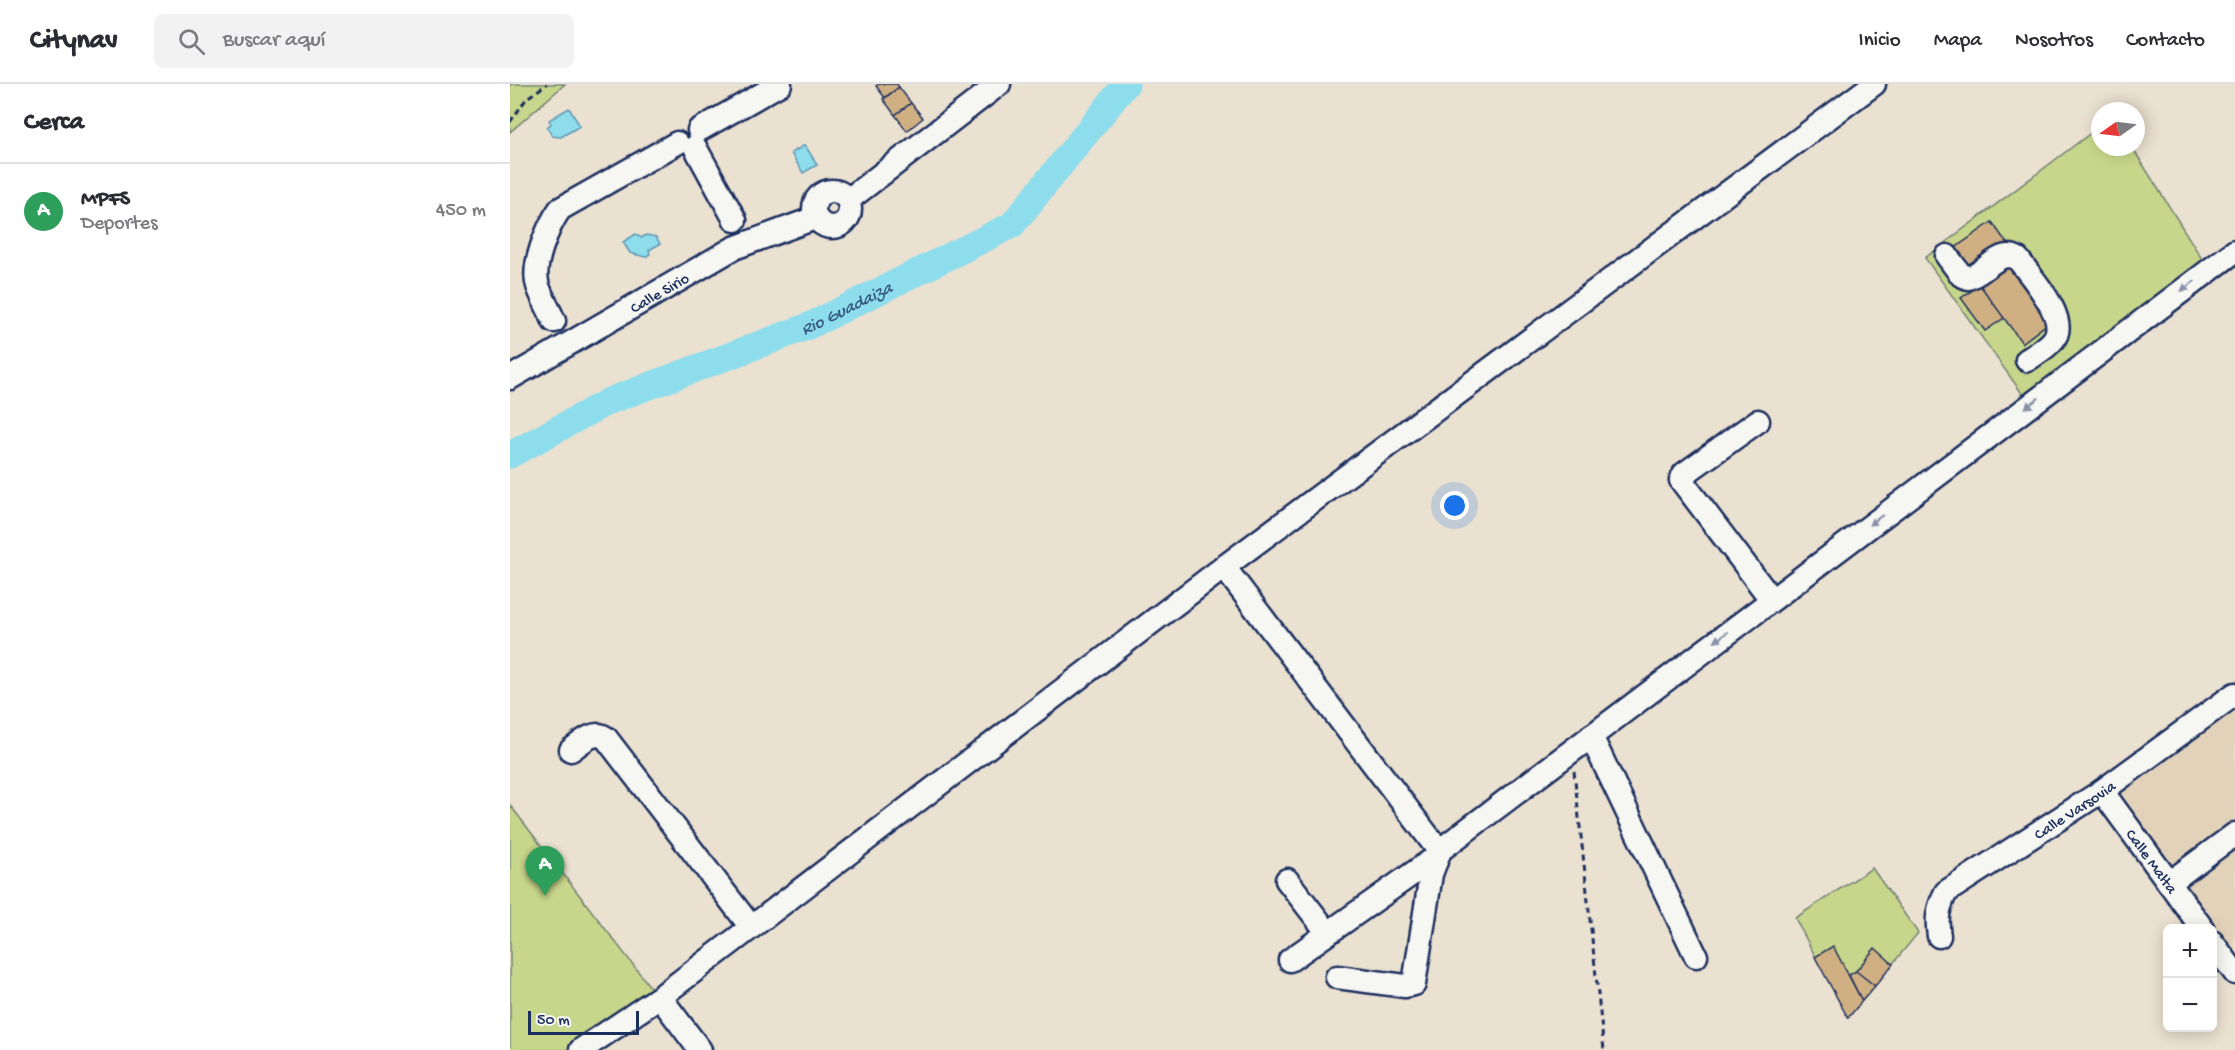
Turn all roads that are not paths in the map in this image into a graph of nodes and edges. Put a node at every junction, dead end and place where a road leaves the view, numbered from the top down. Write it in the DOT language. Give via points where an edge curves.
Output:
graph roads {
  1 [pos="780,84"];
  2 [pos="999,84"];
  3 [pos="1874,84"];
  4 [pos="690,140"];
  5 [pos="735,220"];
  6 [pos="764,237"];
  7 [pos="734,248"];
  8 [pos="2235,251"];
  9 [pos="1947,256"];
  10 [pos="554,321"];
  11 [pos="580,337"];
  12 [pos="555,351"];
  13 [pos="2027,360"];
  14 [pos="510,378"];
  15 [pos="1758,421"];
  16 [pos="1224,567"];
  17 [pos="1771,599"];
  18 [pos="2235,694"];
  19 [pos="1591,736"];
  20 [pos="571,750"];
  21 [pos="2102,791"];
  22 [pos="2235,834"];
  23 [pos="1438,854"];
  24 [pos="1287,880"];
  25 [pos="2169,884"];
  26 [pos="2199,924"];
  27 [pos="751,927"];
  28 [pos="1328,933"];
  29 [pos="1939,936"];
  30 [pos="2217,948"];
  31 [pos="1696,956"];
  32 [pos="1290,960"];
  33 [pos="2235,971"];
  34 [pos="1337,977"];
  35 [pos="660,997"];
  36 [pos="581,1050"];
  37 [pos="700,1050"];
  1 -- 4 [label="street"];
  2 -- 6 [label="street, Calle Sirio" via="848,200 848,219 840,226 821,225 815,218"];
  3 -- 16 [label="street"];
  4 -- 5 [label="street"];
  4 -- 10 [label="street" via="560,209 549,224 536,273"];
  5 -- 6 [label="street" via="752,221"];
  5 -- 7 [label="street" via="730,228"];
  6 -- 7 [label="street, Calle Sirio"];
  7 -- 11 [label="street, Calle Sirio"];
  8 -- 17 [label="street, one-way"];
  9 -- 13 [label="street" via="1968,278 2004,256 2018,259 2054,311 2059,326 2054,340"];
  10 -- 11 [label="street" via="570,321"];
  10 -- 12 [label="street" via="550,333"];
  11 -- 12 [label="street, Calle Sirio"];
  12 -- 14 [label="street, Calle Sirio"];
  15 -- 17 [label="street" via="1681,480"];
  16 -- 23 [label="street"];
  16 -- 27 [label="street"];
  17 -- 19 [label="street, one-way"];
  18 -- 21 [label="street, Calle Varsovia"];
  19 -- 23 [label="street"];
  19 -- 31 [label="street"];
  20 -- 27 [label="street" via="594,734 606,738"];
  21 -- 25 [label="street, Calle Malta"];
  21 -- 29 [label="street, Calle Varsovia" via="1946,892 1939,905"];
  22 -- 25 [label="street"];
  23 -- 28 [label="street"];
  23 -- 34 [label="street" via="1431,874 1414,984 1405,987"];
  24 -- 28 [label="street"];
  25 -- 26 [label="street, Calle Malta"];
  27 -- 35 [label="street"];
  28 -- 32 [label="street"];
  30 -- 33 [label="street"];
  35 -- 36 [label="street"];
  35 -- 37 [label="street"];
}
